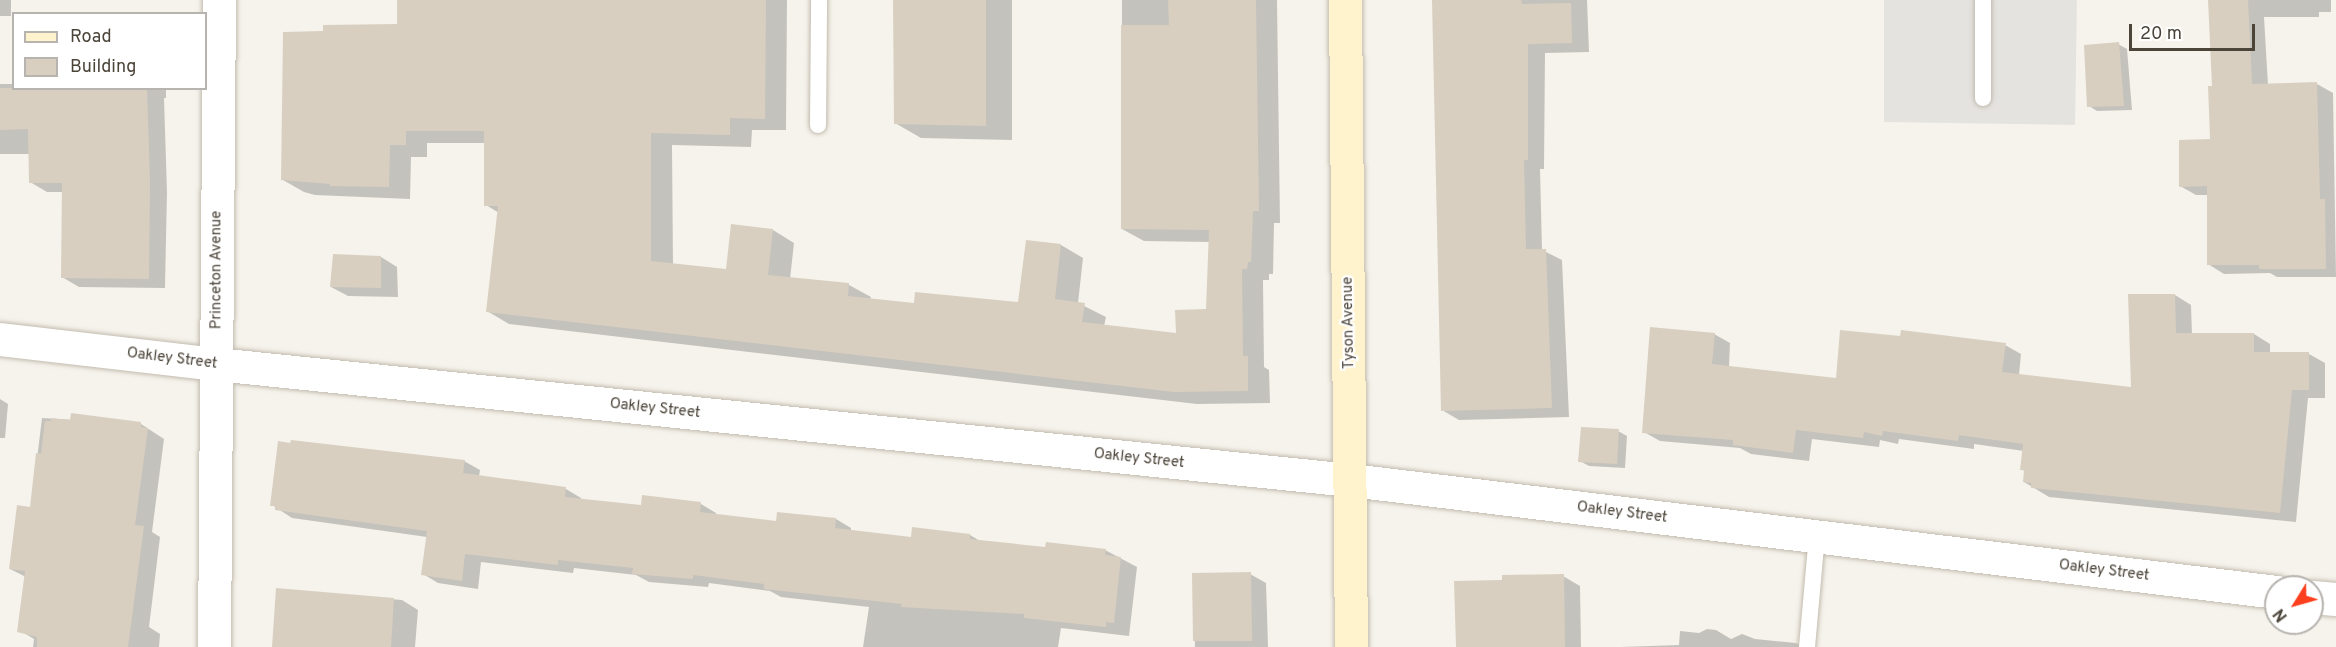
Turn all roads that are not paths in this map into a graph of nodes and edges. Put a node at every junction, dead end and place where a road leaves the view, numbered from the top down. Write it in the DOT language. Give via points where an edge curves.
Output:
graph roads {
  1 [pos="219,0"];
  2 [pos="819,0"];
  3 [pos="1345,0"];
  4 [pos="1983,0"];
  5 [pos="1983,98"];
  6 [pos="818,125"];
  7 [pos="0,339"];
  8 [pos="216,364"];
  9 [pos="1351,480"];
  10 [pos="1817,536"];
  11 [pos="2264,591"];
  12 [pos="214,647"];
  13 [pos="1351,647"];
  14 [pos="1807,647"];
  1 -- 8 [label="street, Princeton Avenue"];
  2 -- 6 [label="lane"];
  3 -- 9 [label="street, Tyson Avenue"];
  4 -- 5 [label="lane"];
  7 -- 8 [label="street, Oakley Street"];
  8 -- 9 [label="street, Oakley Street"];
  8 -- 12 [label="street, Princeton Avenue"];
  9 -- 10 [label="street, Oakley Street"];
  9 -- 13 [label="street, Tyson Avenue"];
  10 -- 11 [label="street, Oakley Street"];
  10 -- 14 [label="lane"];
}
